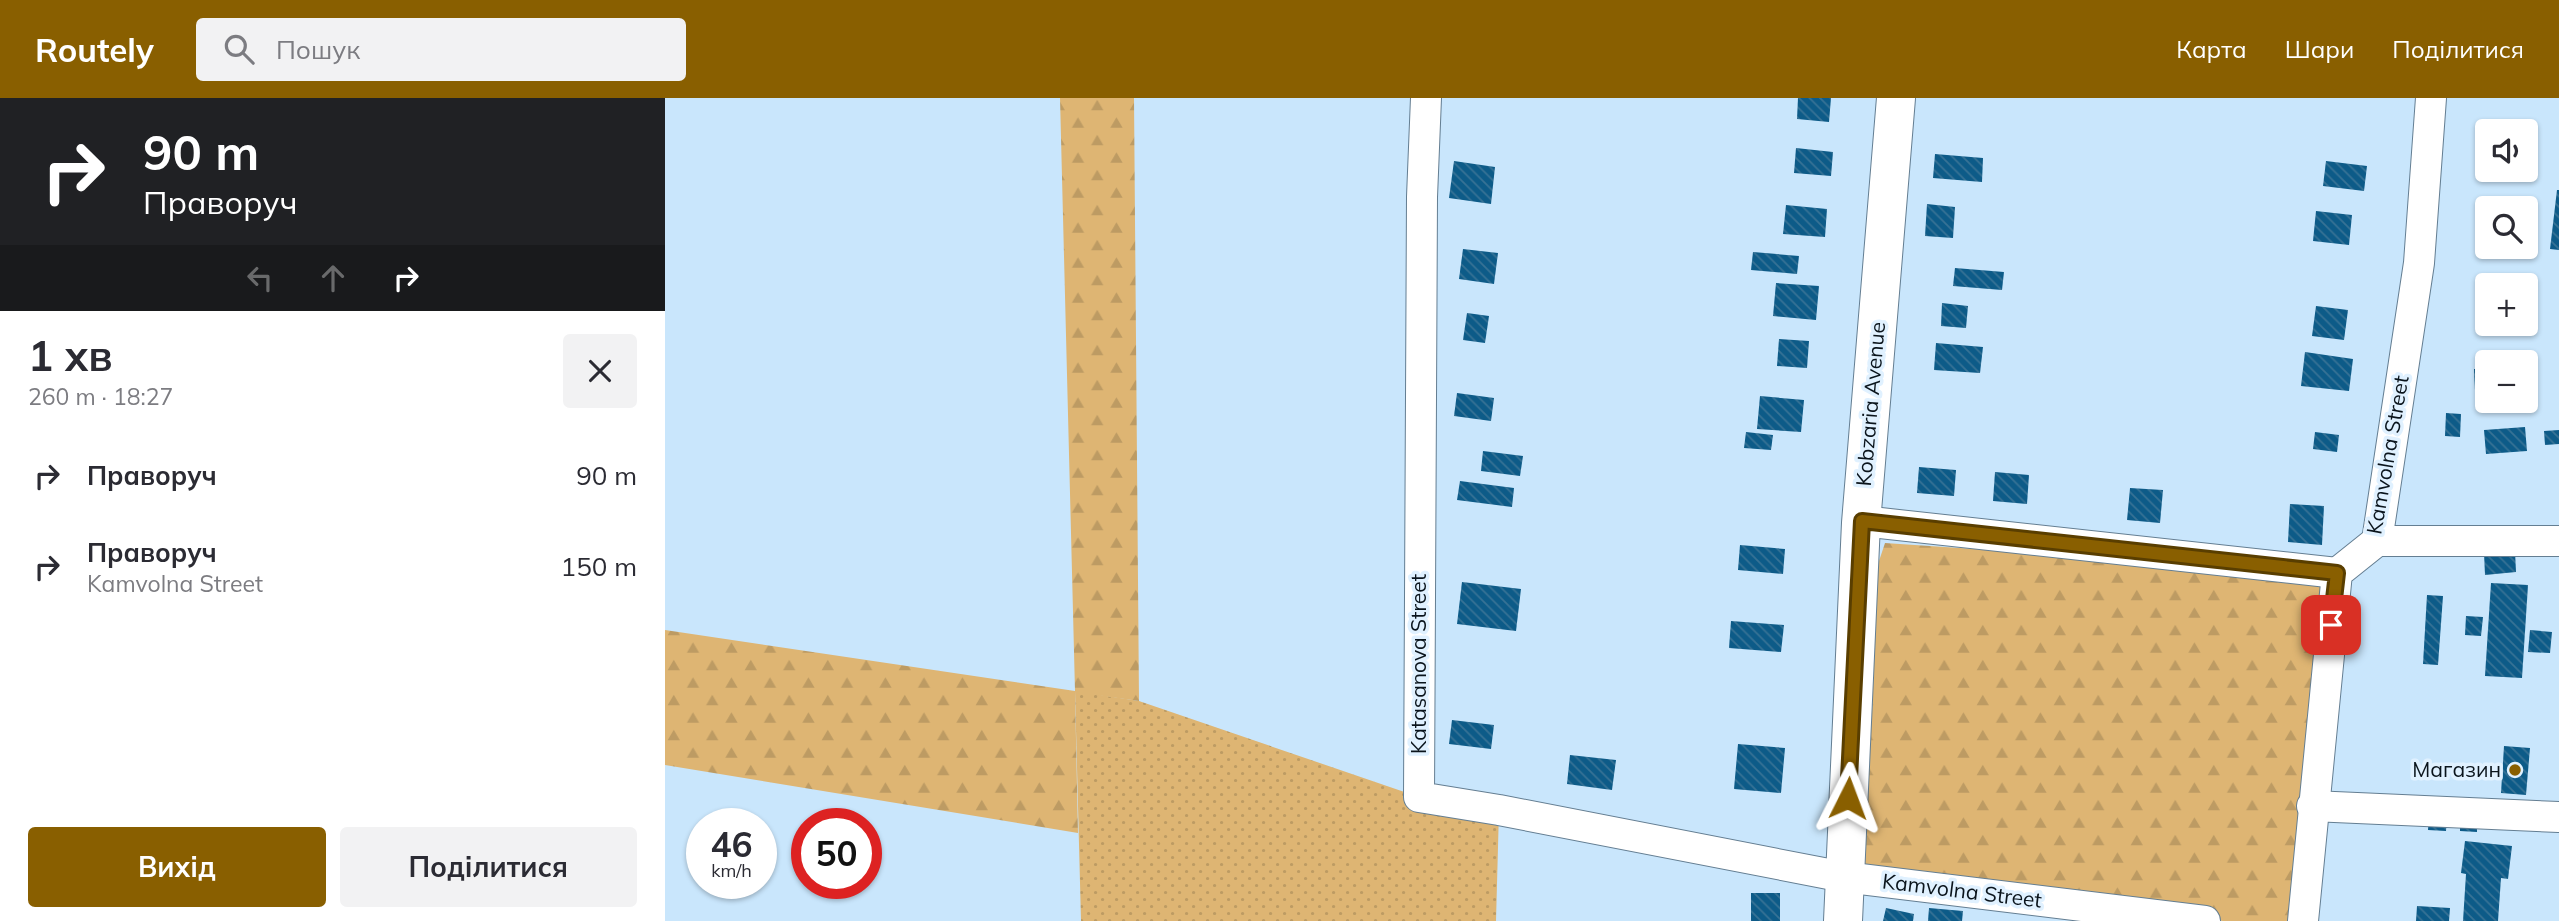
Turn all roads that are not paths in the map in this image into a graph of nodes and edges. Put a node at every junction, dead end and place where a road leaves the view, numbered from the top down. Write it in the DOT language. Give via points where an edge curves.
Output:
graph roads {
  1 [pos="1426,98"];
  2 [pos="1896,98"];
  3 [pos="2431,98"];
  4 [pos="1862,521"];
  5 [pos="2377,541"];
  6 [pos="2559,541"];
  7 [pos="2337,573"];
  8 [pos="2312,806"];
  9 [pos="2559,817"];
  10 [pos="1844,877"];
  11 [pos="1843,921"];
  12 [pos="2205,921"];
  13 [pos="2303,921"];
  1 -- 10 [label="street, Katasanova Street" via="1419,797"];
  2 -- 4 [label="main road, Kobzaria Avenue"];
  3 -- 5 [label="street, Kamvolna Street" via="2419,263"];
  4 -- 7 [label="street"];
  4 -- 10 [label="main road, Kobzaria Avenue"];
  5 -- 6 [label="street"];
  5 -- 7 [label="street, Kamvolna Street"];
  7 -- 8 [label="street"];
  8 -- 9 [label="street"];
  8 -- 13 [label="street"];
  10 -- 11 [label="main road, Kobzaria Avenue"];
  10 -- 12 [label="street, Kamvolna Street"];
}
